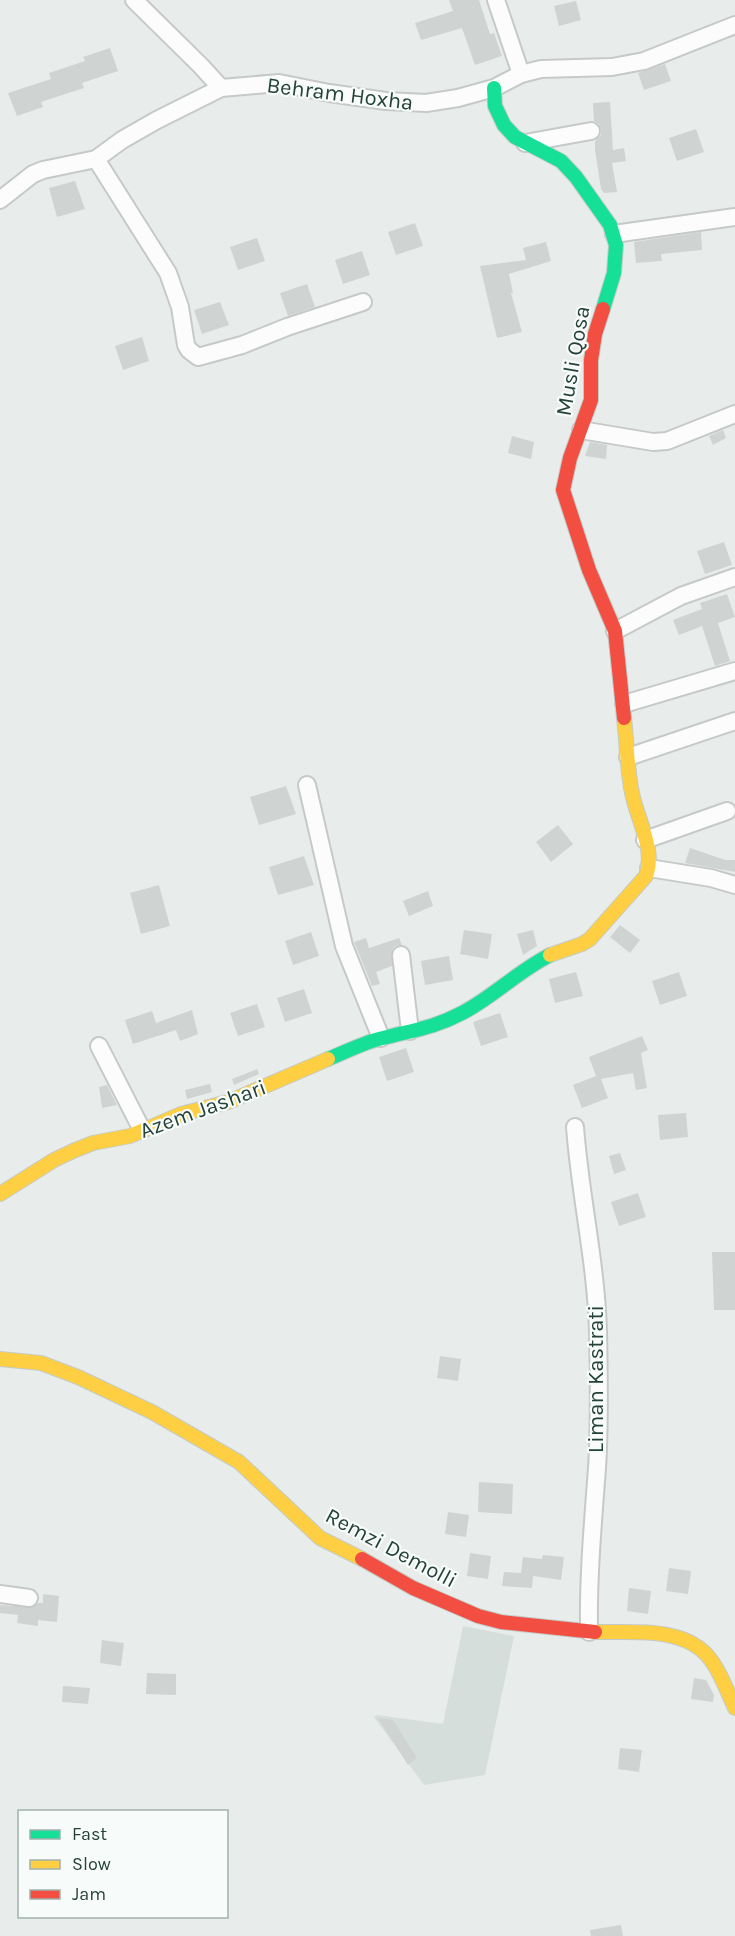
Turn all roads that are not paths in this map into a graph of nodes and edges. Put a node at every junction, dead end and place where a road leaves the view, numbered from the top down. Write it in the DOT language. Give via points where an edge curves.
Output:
graph roads {
  1 [pos="134,0"];
  2 [pos="496,0"];
  3 [pos="735,25"];
  4 [pos="520,74"];
  5 [pos="221,88"];
  6 [pos="494,88"];
  7 [pos="591,131"];
  8 [pos="525,143"];
  9 [pos="96,159"];
  10 [pos="0,200"];
  11 [pos="735,217"];
  12 [pos="614,234"];
  13 [pos="363,302"];
  14 [pos="735,414"];
  15 [pos="581,430"];
  16 [pos="735,577"];
  17 [pos="616,639"];
  18 [pos="735,671"];
  19 [pos="624,704"];
  20 [pos="735,721"];
  21 [pos="628,757"];
  22 [pos="307,785"];
  23 [pos="727,811"];
  24 [pos="645,840"];
  25 [pos="649,868"];
  26 [pos="735,885"];
  27 [pos="401,955"];
  28 [pos="410,1031"];
  29 [pos="381,1038"];
  30 [pos="99,1046"];
  31 [pos="575,1127"];
  32 [pos="142,1130"];
  33 [pos="0,1194"];
  34 [pos="0,1359"];
  35 [pos="0,1594"];
  36 [pos="29,1598"];
  37 [pos="589,1632"];
  38 [pos="735,1708"];
  1 -- 5 [label="street"];
  2 -- 4 [label="street"];
  3 -- 4 [label="street, Behram Hoxha" via="644,61"];
  4 -- 6 [label="street, Behram Hoxha"];
  5 -- 6 [label="street, Behram Hoxha" via="279,83 386,101 426,103"];
  5 -- 9 [label="street, Behram Hoxha" via="157,120"];
  6 -- 8 [label="street, Musli Qosa" via="495,106 504,125"];
  7 -- 8 [label="street"];
  8 -- 12 [label="street, Musli Qosa" via="561,161"];
  9 -- 10 [label="street, Behram Hoxha" via="33,174"];
  9 -- 13 [label="street" via="168,273 180,307 186,345 198,357"];
  11 -- 12 [label="street"];
  12 -- 15 [label="street, Musli Qosa" via="614,273 595,334 591,400"];
  14 -- 15 [label="street" via="667,441"];
  15 -- 17 [label="street, Musli Qosa" via="563,490"];
  16 -- 17 [label="street" via="681,596"];
  17 -- 19 [label="street, Musli Qosa"];
  18 -- 19 [label="street"];
  19 -- 21 [label="street, Musli Qosa"];
  20 -- 21 [label="street"];
  21 -- 24 [label="street, Musli Qosa" via="632,793"];
  22 -- 29 [label="street" via="344,946"];
  23 -- 24 [label="street"];
  24 -- 25 [label="street, Musli Qosa"];
  25 -- 26 [label="street"];
  25 -- 28 [label="street, Azem Jashari" via="590,939 538,961 462,1013 432,1027"];
  27 -- 28 [label="street"];
  28 -- 29 [label="street, Azem Jashari"];
  29 -- 32 [label="street, Azem Jashari" via="228,1102 181,1114"];
  30 -- 32 [label="street"];
  31 -- 37 [label="street, Liman Kastrati" via="598,1330"];
  32 -- 33 [label="street, Azem Jashari" via="73,1151"];
  34 -- 37 [label="street, Remzi Demolli" via="41,1363 173,1424 239,1462 320,1538 414,1588 489,1619"];
  35 -- 36 [label="street"];
  37 -- 38 [label="street, Remzi Demolli" via="659,1633 691,1644 706,1654"];
}
